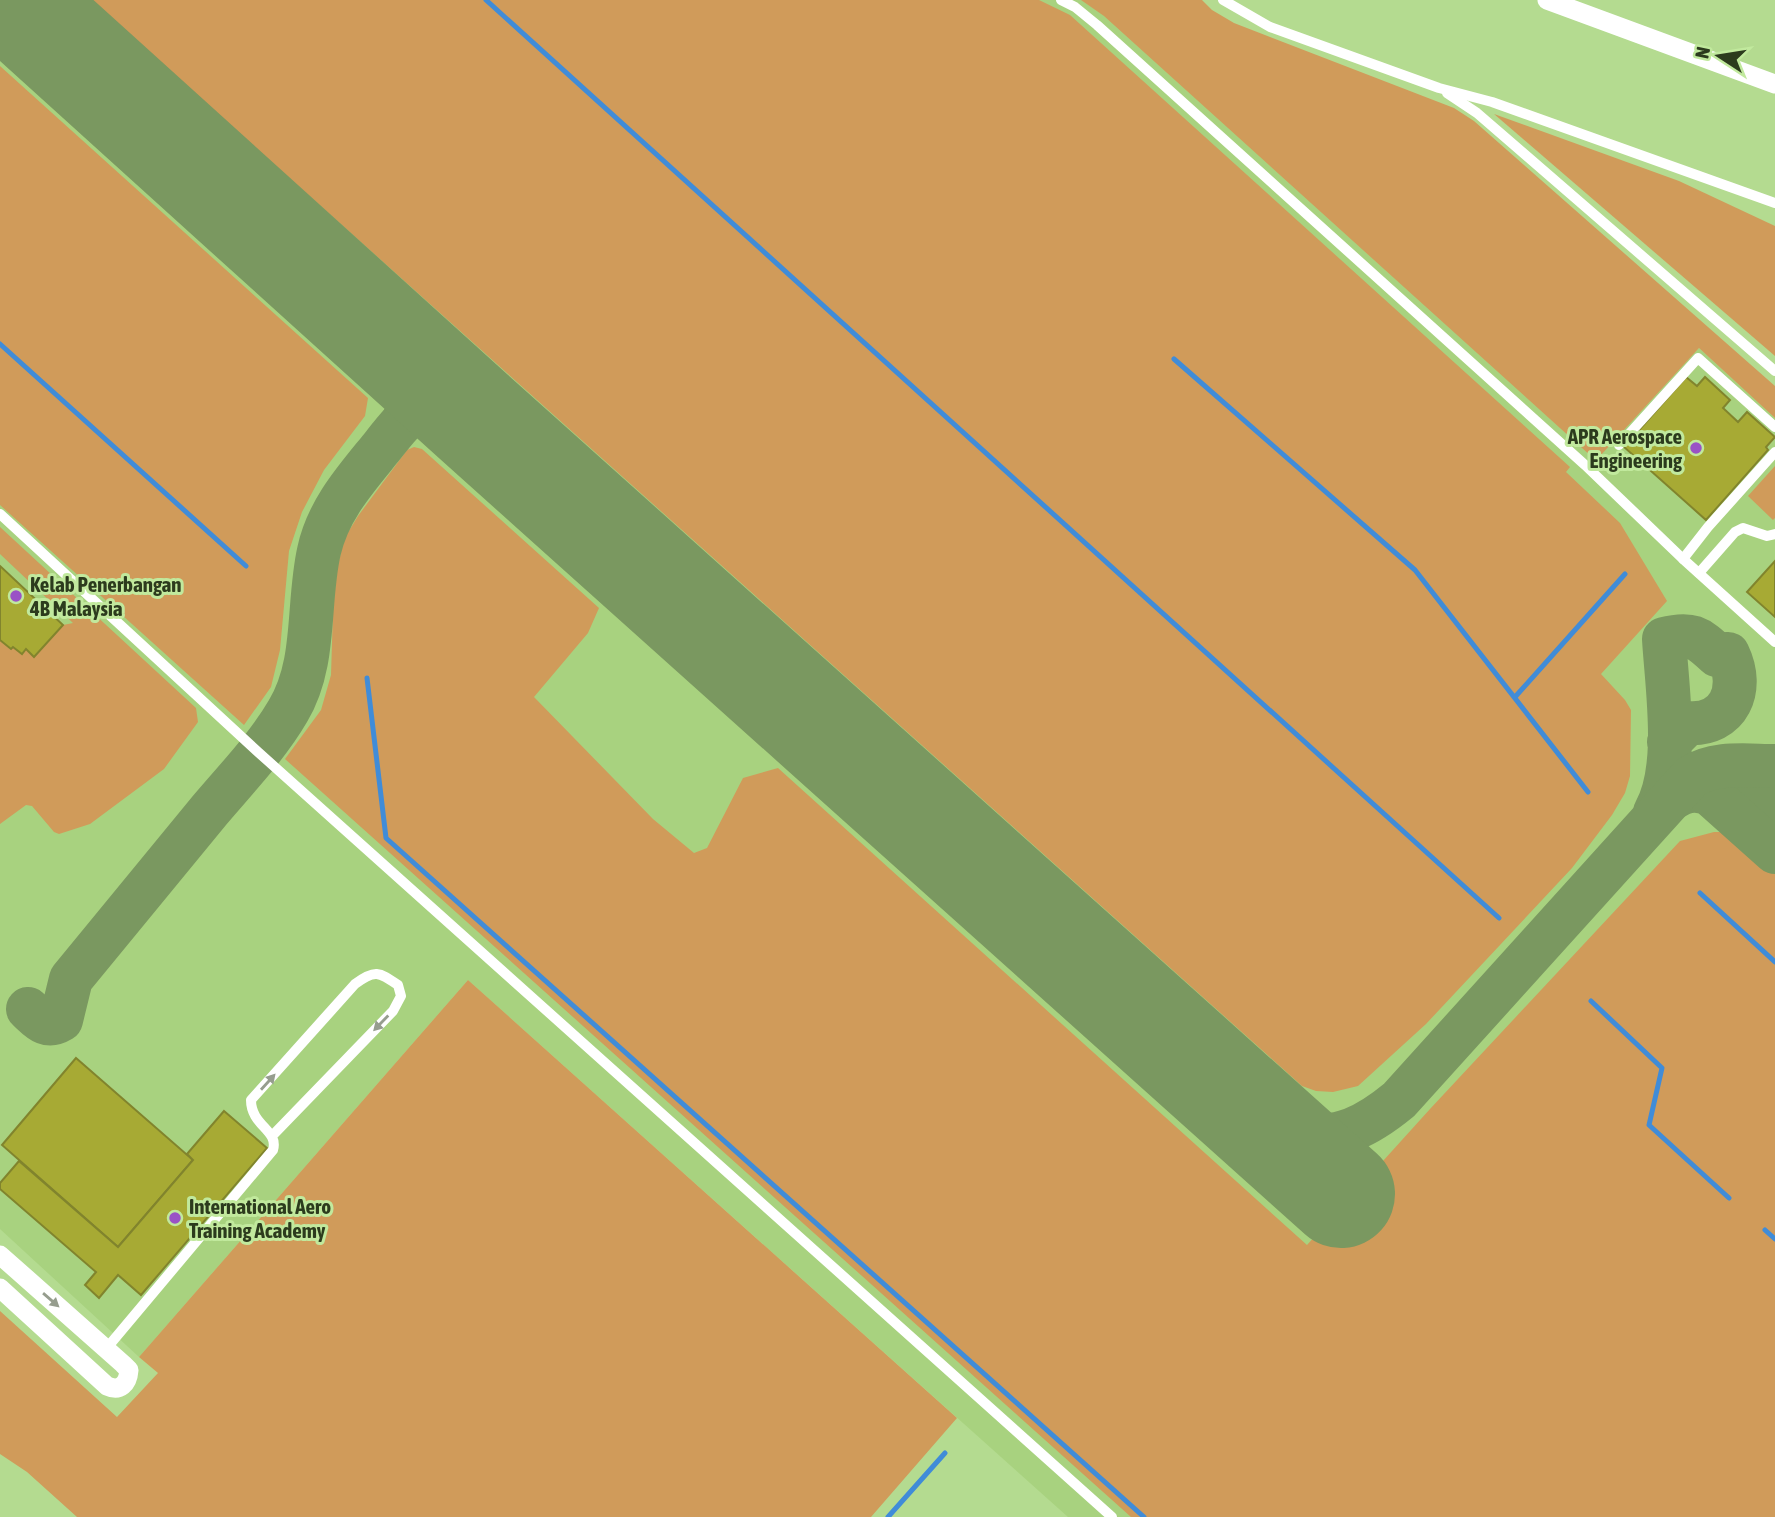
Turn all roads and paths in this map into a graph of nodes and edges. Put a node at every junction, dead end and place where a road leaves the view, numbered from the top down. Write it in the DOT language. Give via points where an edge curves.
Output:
graph roads {
  1 [pos="1061,0"];
  2 [pos="1223,0"];
  3 [pos="1547,0"];
  4 [pos="1775,84"];
  5 [pos="1439,88"];
  6 [pos="1775,203"];
  7 [pos="1775,371"];
  8 [pos="1775,427"];
  9 [pos="1619,445"];
  10 [pos="1775,452"];
  11 [pos="0,514"];
  12 [pos="1775,534"];
  13 [pos="1683,559"];
  14 [pos="1699,573"];
  15 [pos="1775,642"];
  16 [pos="272,1136"];
  17 [pos="0,1255"];
  18 [pos="0,1288"];
  19 [pos="106,1349"];
  20 [pos="1105,1515"];
  1 -- 13 [label="lane" via="1097,25 1586,465"];
  2 -- 5 [label="lane" via="1270,27"];
  3 -- 4 [label="street"];
  5 -- 6 [label="lane" via="1492,102"];
  5 -- 7 [label="lane" via="1477,113"];
  8 -- 9 [label="lane" via="1698,358"];
  10 -- 13 [label="lane"];
  11 -- 20 [label="lane"];
  12 -- 14 [label="lane" via="1743,528"];
  13 -- 14 [label="lane"];
  14 -- 15 [label="lane"];
  16 -- 16 [label="lane, one-way" via="256,1121 251,1100 355,984 368,974 380,973 398,985 401,996 393,1011"];
  16 -- 19 [label="lane" via="275,1143 268,1158"];
  17 -- 19 [label="street, one-way"];
  18 -- 19 [label="street" via="107,1386 121,1387 129,1370"];
}
